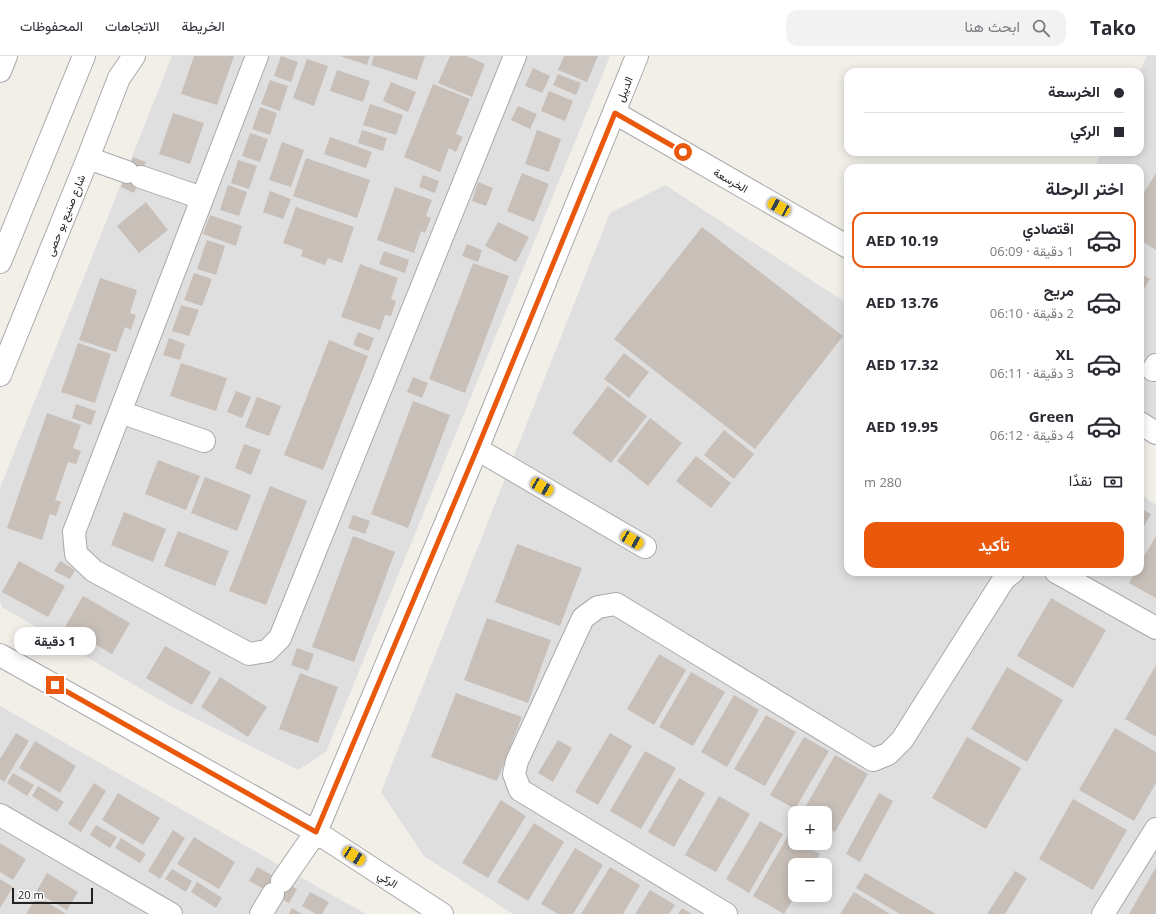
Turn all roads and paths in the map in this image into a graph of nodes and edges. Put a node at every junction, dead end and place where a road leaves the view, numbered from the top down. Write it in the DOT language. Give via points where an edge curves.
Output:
graph roads {
  1 [pos="6,56"];
  2 [pos="84,56"];
  3 [pos="123,56"];
  4 [pos="134,56"];
  5 [pos="257,56"];
  6 [pos="515,56"];
  7 [pos="637,56"];
  8 [pos="0,71"];
  9 [pos="119,78"];
  10 [pos="615,113"];
  11 [pos="88,158"];
  12 [pos="202,198"];
  13 [pos="844,245"];
  14 [pos="0,262"];
  15 [pos="0,375"];
  16 [pos="120,412"];
  17 [pos="1144,426"];
  18 [pos="1156,433"];
  19 [pos="204,441"];
  20 [pos="477,449"];
  21 [pos="645,547"];
  22 [pos="1008,576"];
  23 [pos="1063,576"];
  24 [pos="1156,628"];
  25 [pos="0,655"];
  26 [pos="0,815"];
  27 [pos="1156,830"];
  28 [pos="316,832"];
  29 [pos="171,914"];
  30 [pos="261,914"];
  31 [pos="442,914"];
  32 [pos="726,914"];
  33 [pos="1103,914"];
  1 -- 8 [label="street"];
  2 -- 14 [label="street"];
  3 -- 9 [label="street"];
  4 -- 9 [label="street, شارع صنيع بو حصى"];
  5 -- 12 [label="street"];
  6 -- 16 [label="street" via="280,638 267,651 249,654 94,572 76,554 74,532"];
  7 -- 10 [label="street, الديبل"];
  9 -- 11 [label="street, شارع صنيع بو حصى"];
  10 -- 13 [label="street, الخرسعة"];
  10 -- 20 [label="street, الديبل"];
  11 -- 12 [label="street"];
  11 -- 15 [label="street, شارع صنيع بو حصى"];
  12 -- 16 [label="street"];
  16 -- 19 [label="street"];
  17 -- 18 [label="street"];
  20 -- 21 [label="street"];
  20 -- 28 [label="street, الديبل"];
  22 -- 32 [label="street" via="902,740 888,754 873,760 616,604 598,607 583,618 517,761 514,774 520,790"];
  23 -- 24 [label="street"];
  25 -- 28 [label="street, الركي"];
  26 -- 29 [label="street"];
  27 -- 33 [label="street"];
  28 -- 30 [label="street, الديبل"];
  28 -- 31 [label="street, الركي"];
}
